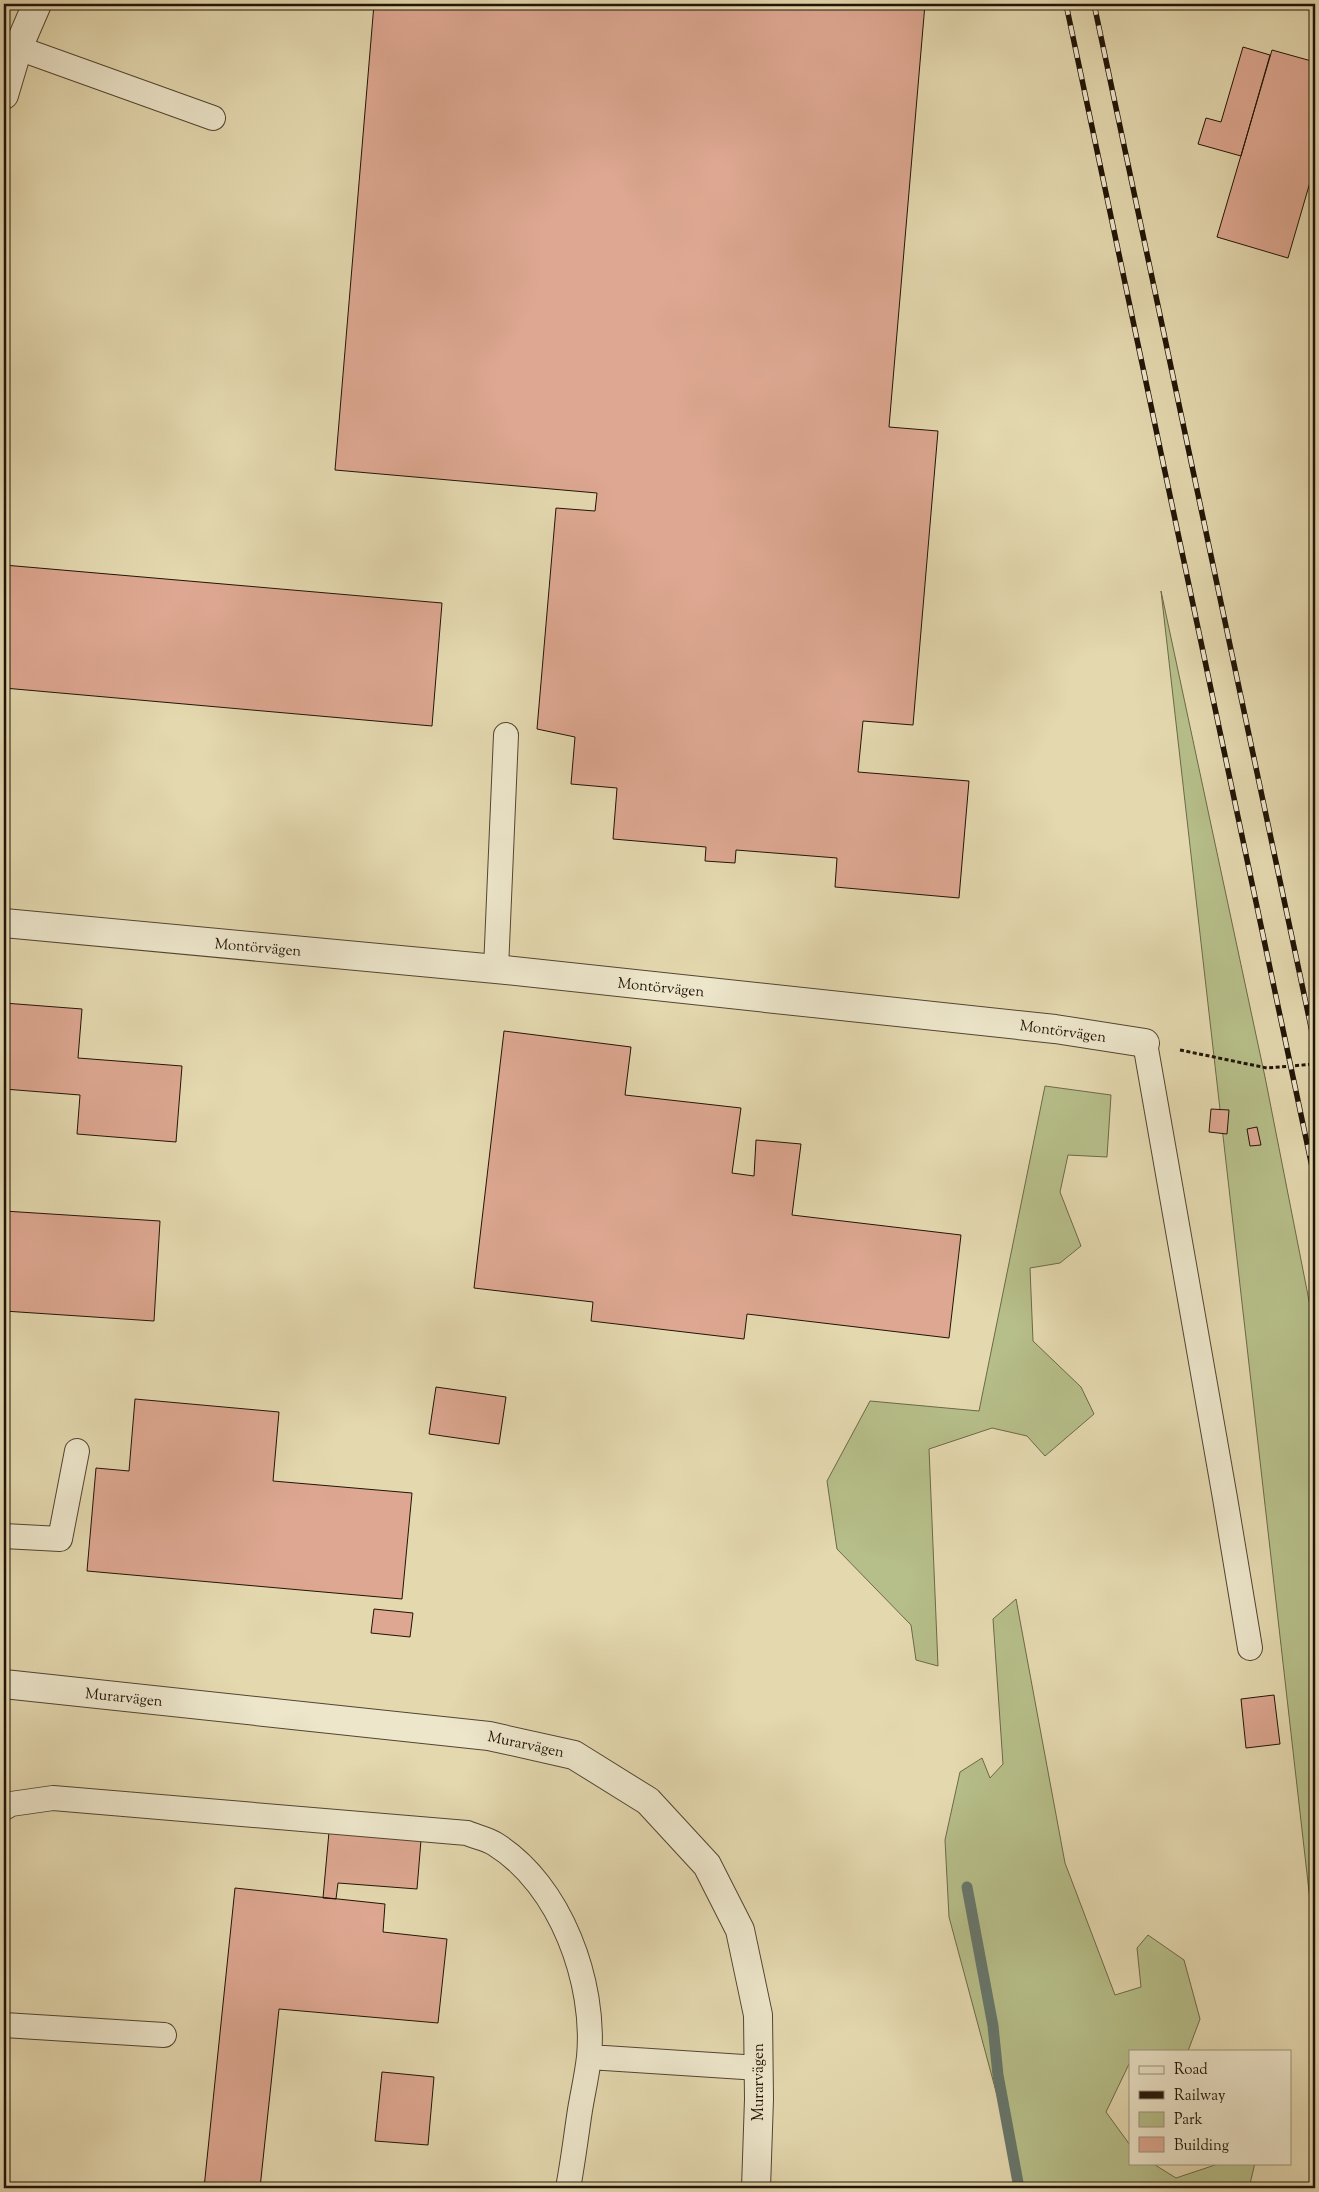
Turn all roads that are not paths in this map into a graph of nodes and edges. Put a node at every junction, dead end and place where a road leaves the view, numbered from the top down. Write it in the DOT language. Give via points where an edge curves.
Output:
graph roads {
  1 [pos="37,4"];
  2 [pos="18,48"];
  3 [pos="4,95"];
  4 [pos="213,118"];
  5 [pos="506,735"];
  6 [pos="4,922"];
  7 [pos="496,969"];
  8 [pos="1145,1043"];
  9 [pos="77,1451"];
  10 [pos="4,1536"];
  11 [pos="1250,1648"];
  12 [pos="4,1684"];
  13 [pos="4,1808"];
  14 [pos="4,2025"];
  15 [pos="164,2035"];
  16 [pos="589,2056"];
  17 [pos="759,2068"];
  18 [pos="568,2188"];
  19 [pos="756,2188"];
  1 -- 2 [label="street"];
  2 -- 3 [label="street"];
  2 -- 4 [label="lane"];
  5 -- 7 [label="lane"];
  6 -- 7 [label="street, Montörvägen"];
  7 -- 8 [label="street, Montörvägen" via="1046,1028"];
  8 -- 11 [label="lane"];
  9 -- 10 [label="lane" via="60,1538"];
  12 -- 17 [label="street, Murarvägen" via="490,1736 574,1755 648,1801 707,1865 740,1930 758,2015"];
  13 -- 16 [label="lane" via="10,1804 53,1798 467,1833 495,1844 538,1884 560,1916 586,1993"];
  14 -- 15 [label="lane"];
  16 -- 17 [label="lane"];
  16 -- 18 [label="lane"];
  17 -- 19 [label="street, Murarvägen"];
}
